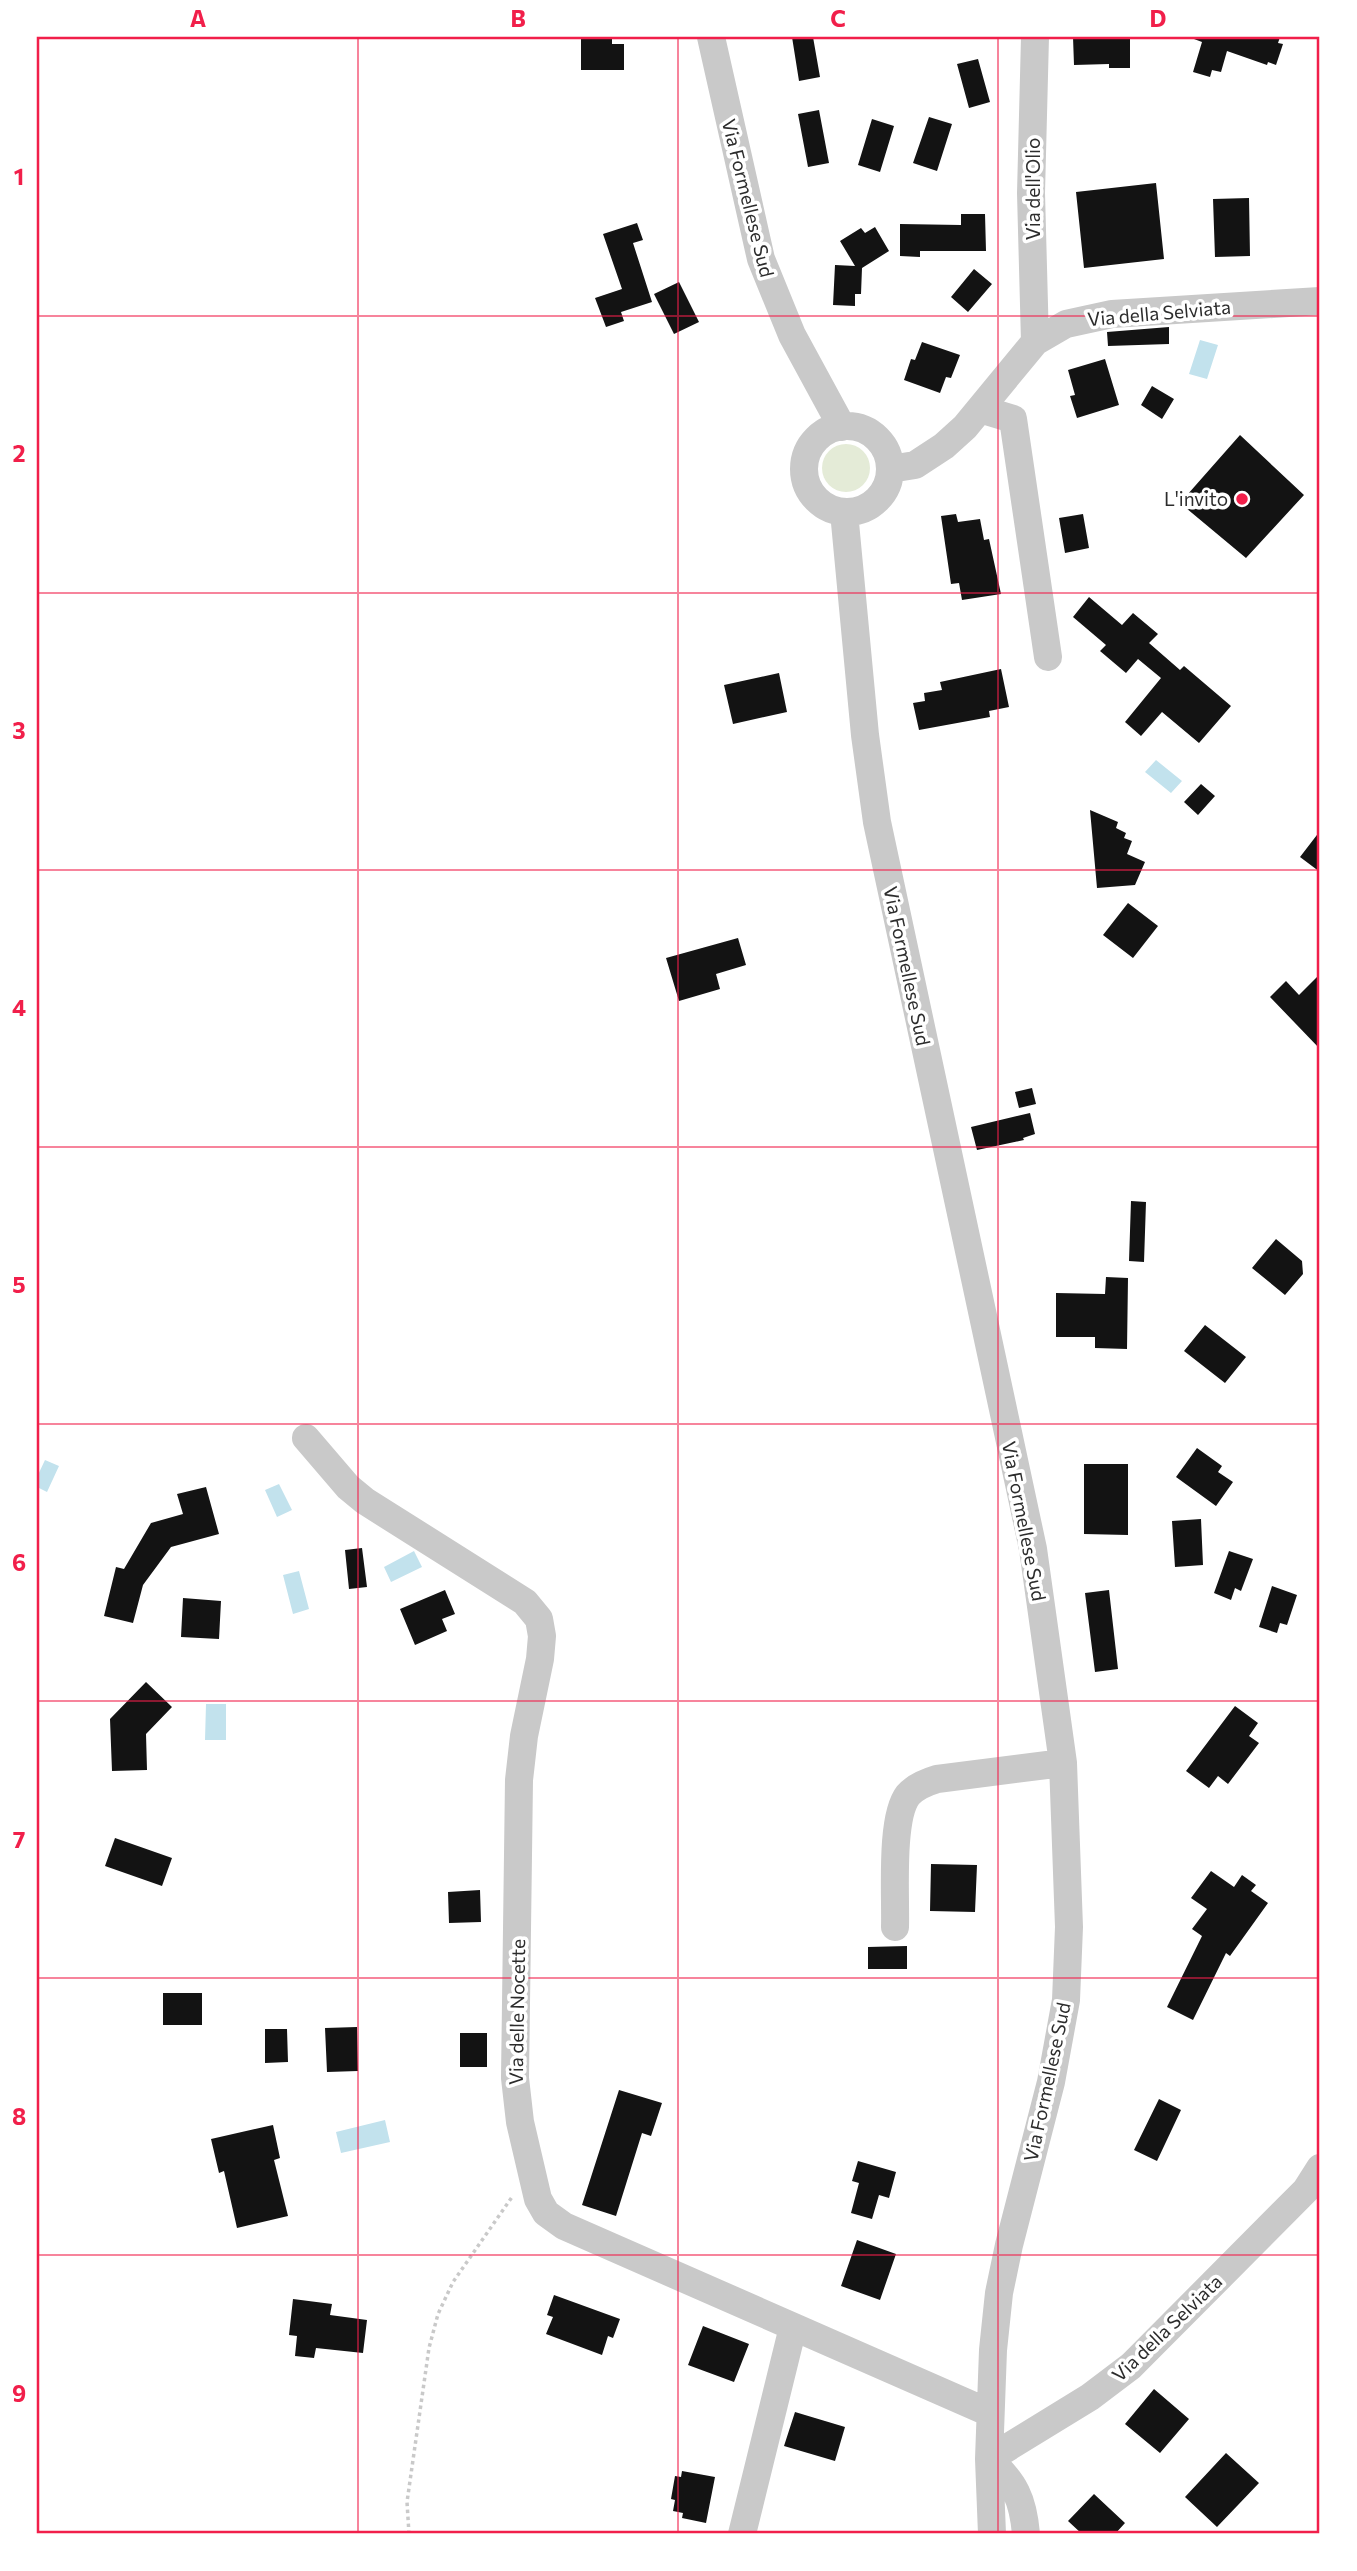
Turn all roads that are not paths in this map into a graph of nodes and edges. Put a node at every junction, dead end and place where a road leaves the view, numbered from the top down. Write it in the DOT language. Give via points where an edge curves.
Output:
graph roads {
  1 [pos="711,37"];
  2 [pos="1035,37"];
  3 [pos="1320,301"];
  4 [pos="1035,342"];
  5 [pos="1012,371"];
  6 [pos="980,410"];
  7 [pos="1013,419"];
  8 [pos="842,427"];
  9 [pos="890,469"];
  10 [pos="844,512"];
  11 [pos="1048,657"];
  12 [pos="306,1438"];
  13 [pos="1063,1763"];
  14 [pos="895,1927"];
  15 [pos="1320,2168"];
  16 [pos="793,2327"];
  17 [pos="990,2413"];
  18 [pos="989,2459"];
  19 [pos="742,2534"];
  20 [pos="992,2534"];
  21 [pos="1026,2534"];
  1 -- 8 [label="street, Via Formellese Sud" via="761,259 786,323"];
  2 -- 4 [label="street, Via dell'Olio" via="1031,193"];
  3 -- 4 [label="street, Via della Selviata" via="1104,315 1066,324"];
  4 -- 5 [label="street, Via della Selviata"];
  5 -- 6 [label="street, Via della Selviata"];
  5 -- 7 [label="street"];
  6 -- 7 [label="street"];
  6 -- 9 [label="street, Via della Selviata" via="934,454 915,465"];
  7 -- 11 [label="street"];
  8 -- 9 [label="street" via="870,433 881,443"];
  8 -- 10 [label="street" via="816,439 808,450 804,471 819,502"];
  9 -- 10 [label="street" via="888,483 871,505"];
  10 -- 13 [label="street, Via Formellese Sud" via="864,735 879,833 1033,1549"];
  12 -- 16 [label="street, Via delle Nocette" via="365,1501 518,1597 541,1626 540,1659 522,1749 515,2078 520,2122 541,2206 555,2221"];
  13 -- 14 [label="street" via="937,1779 908,1795 896,1845"];
  13 -- 17 [label="street, Via Formellese Sud" via="1069,1927 1066,2000 1051,2082 1002,2277"];
  15 -- 18 [label="street, Via della Selviata" via="1306,2190 1139,2359 1090,2397"];
  16 -- 17 [label="street, Via delle Nocette"];
  16 -- 19 [label="street"];
  17 -- 18 [label="street, Via Formellese Sud"];
  18 -- 20 [label="street, Via Formellese Sud"];
  18 -- 21 [label="street" via="1018,2494"];
}
